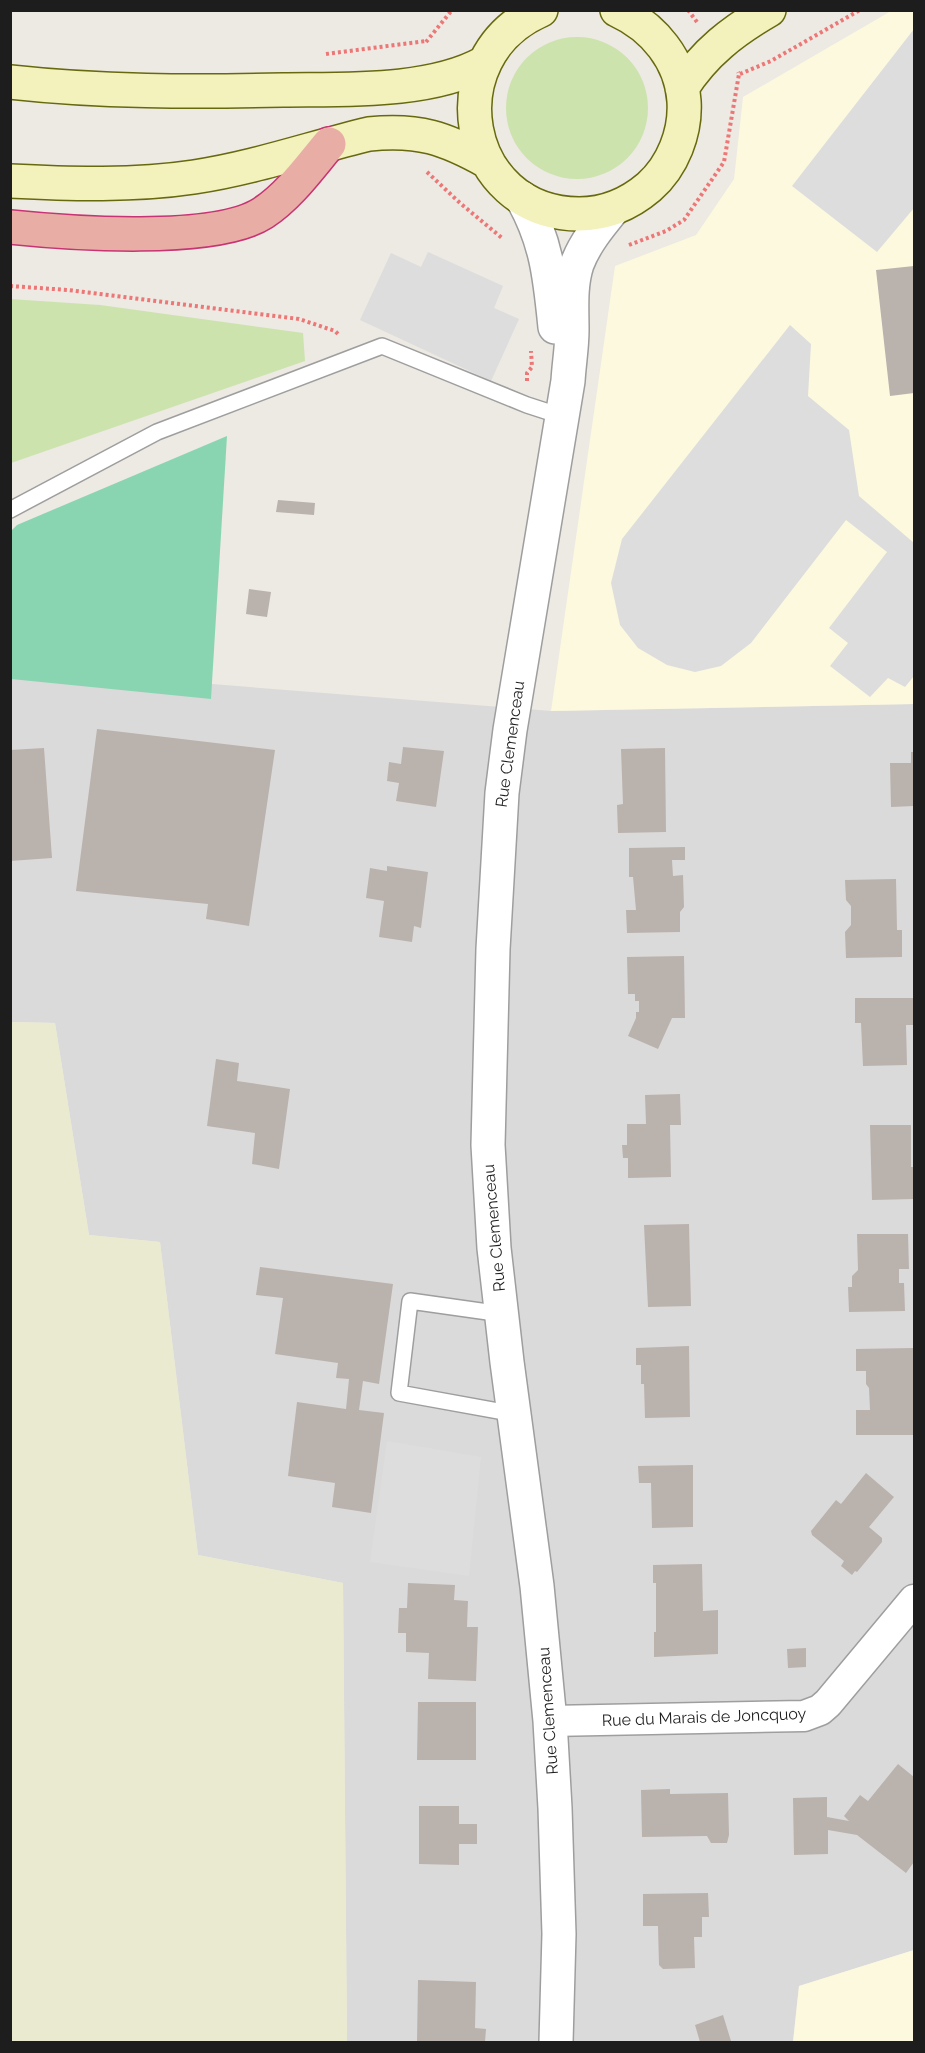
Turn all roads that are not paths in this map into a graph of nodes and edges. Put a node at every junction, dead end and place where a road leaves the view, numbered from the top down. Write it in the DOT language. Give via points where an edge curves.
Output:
graph roads {
  1 [pos="541,10"];
  2 [pos="769,10"];
  3 [pos="633,12"];
  4 [pos="507,23"];
  5 [pos="484,63"];
  6 [pos="10,82"];
  7 [pos="682,88"];
  8 [pos="329,144"];
  9 [pos="488,162"];
  10 [pos="10,181"];
  11 [pos="522,198"];
  12 [pos="613,209"];
  13 [pos="10,227"];
  14 [pos="561,416"];
  15 [pos="10,510"];
  16 [pos="502,1314"];
  17 [pos="515,1414"];
  18 [pos="915,1600"];
  19 [pos="550,1721"];
  20 [pos="556,2043"];
  1 -- 4 [label="main road" via="521,21"];
  2 -- 7 [label="main road" via="717,45 696,66"];
  3 -- 7 [label="main road" via="672,60"];
  4 -- 5 [label="main road"];
  5 -- 6 [label="main road" via="457,76 426,83 339,89 84,90"];
  5 -- 9 [label="main road" via="473,110 478,140"];
  7 -- 12 [label="main road" via="683,123 672,159 647,189"];
  8 -- 9 [label="main road" via="369,134 413,132 453,144"];
  8 -- 10 [label="main road" via="239,168 152,182"];
  8 -- 13 [label="highway" via="275,204 236,225 126,233"];
  9 -- 11 [label="main road"];
  11 -- 12 [label="main road" via="566,213 590,214"];
  11 -- 14 [label="street, Rue Clemenceau" via="538,228 546,256"];
  12 -- 14 [label="street, Rue Clemenceau" via="587,244 575,275 571,354"];
  14 -- 15 [label="lane" via="382,346 157,432"];
  14 -- 16 [label="street, Rue Clemenceau" via="510,730 498,833 488,1145"];
  16 -- 17 [label="street, Rue Clemenceau"];
  16 -- 17 [label="lane" via="410,1301 399,1393"];
  17 -- 19 [label="street, Rue Clemenceau" via="539,1597"];
  18 -- 19 [label="street, Rue du Marais de Joncquoy" via="828,1703 812,1714"];
  19 -- 20 [label="street, Rue Clemenceau" via="559,1934"];
}
